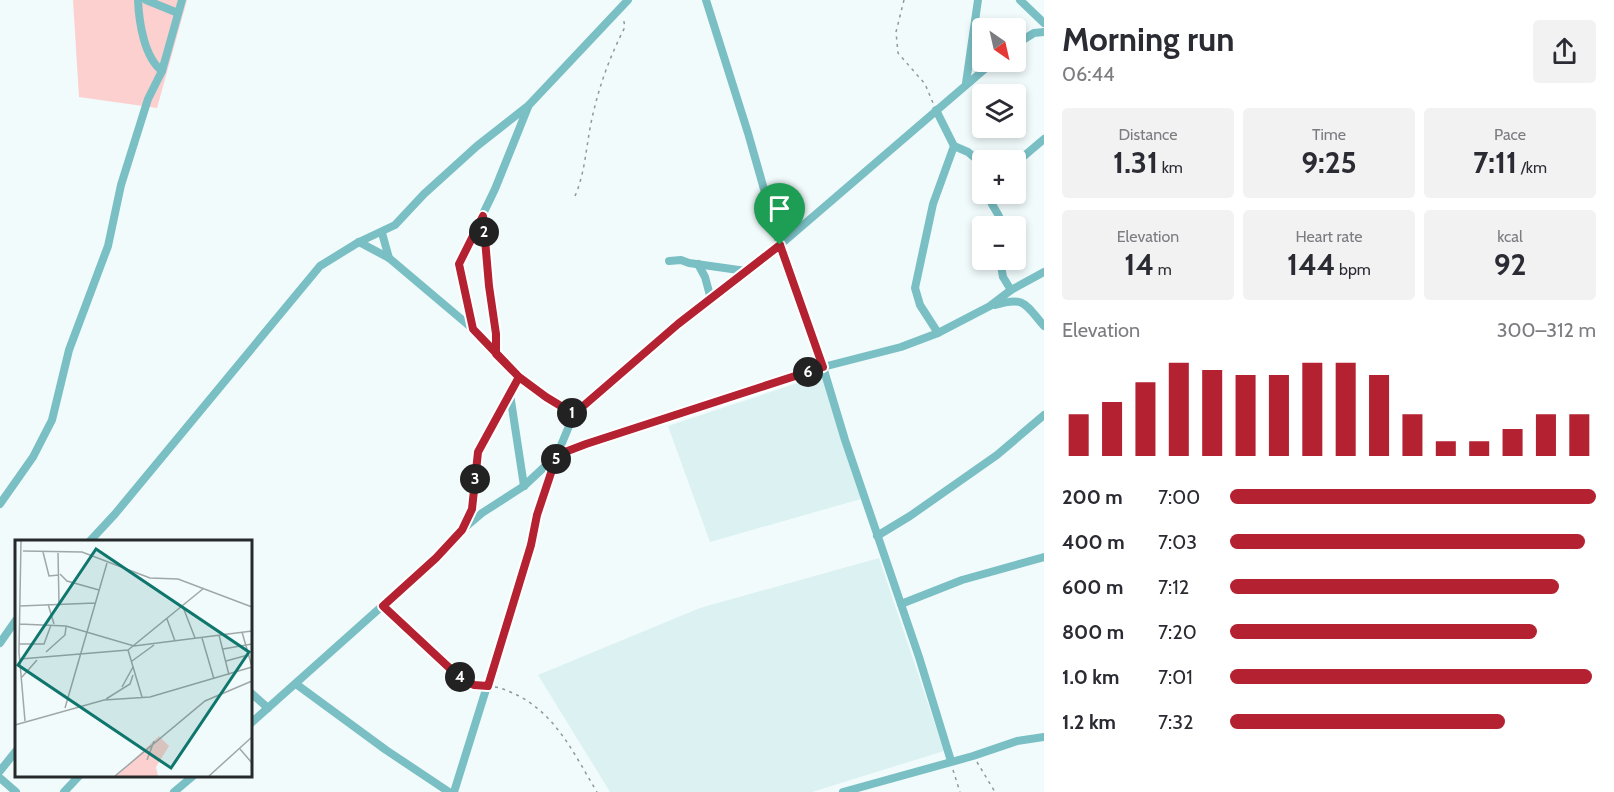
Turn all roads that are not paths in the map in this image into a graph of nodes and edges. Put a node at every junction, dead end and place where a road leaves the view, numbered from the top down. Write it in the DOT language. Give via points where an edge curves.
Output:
graph roads {
  1 [pos="138,0"];
  2 [pos="146,0"];
  3 [pos="182,0"];
  4 [pos="628,0"];
  5 [pos="706,0"];
  6 [pos="978,0"];
  7 [pos="1020,0"];
  8 [pos="178,13"];
  9 [pos="1044,23"];
  10 [pos="1044,32"];
  11 [pos="1026,38"];
  12 [pos="162,70"];
  13 [pos="980,72"];
  14 [pos="966,83"];
  15 [pos="528,106"];
  16 [pos="936,110"];
  17 [pos="1044,139"];
  18 [pos="954,146"];
  19 [pos="1026,154"];
  20 [pos="972,155"];
  21 [pos="483,216"];
  22 [pos="382,233"];
  23 [pos="359,242"];
  24 [pos="780,245"];
  25 [pos="389,258"];
  26 [pos="669,261"];
  27 [pos="698,264"];
  28 [pos="1002,270"];
  29 [pos="746,271"];
  30 [pos="1044,272"];
  31 [pos="1011,290"];
  32 [pos="711,299"];
  33 [pos="990,306"];
  34 [pos="1044,326"];
  35 [pos="473,329"];
  36 [pos="938,333"];
  37 [pos="496,354"];
  38 [pos="823,367"];
  39 [pos="519,377"];
  40 [pos="510,394"];
  41 [pos="574,414"];
  42 [pos="1043,417"];
  43 [pos="557,455"];
  44 [pos="524,486"];
  45 [pos="0,504"];
  46 [pos="462,530"];
  47 [pos="877,536"];
  48 [pos="91,540"];
  49 [pos="1044,557"];
  50 [pos="901,604"];
  51 [pos="383,606"];
  52 [pos="15,621"];
  53 [pos="0,643"];
  54 [pos="296,684"];
  55 [pos="488,686"];
  56 [pos="252,694"];
  57 [pos="268,708"];
  58 [pos="252,722"];
  59 [pos="1044,737"];
  60 [pos="15,752"];
  61 [pos="951,761"];
  62 [pos="0,771"];
  63 [pos="78,777"];
  64 [pos="191,777"];
  65 [pos="0,778"];
  66 [pos="16,792"];
  67 [pos="64,792"];
  68 [pos="174,792"];
  69 [pos="449,792"];
  70 [pos="454,792"];
  71 [pos="843,792"];
  1 -- 12 [label="street" via="148,54"];
  2 -- 8 [label="street"];
  3 -- 8 [label="street"];
  4 -- 15 [label="street"];
  5 -- 24 [label="street"];
  6 -- 14 [label="street"];
  7 -- 9 [label="street"];
  8 -- 12 [label="street"];
  10 -- 11 [label="street"];
  12 -- 45 [label="street" via="148,99 121,185 108,246 69,350 52,420 33,457"];
  13 -- 14 [label="street"];
  14 -- 16 [label="street"];
  15 -- 21 [label="street"];
  15 -- 22 [label="street" via="477,146"];
  16 -- 18 [label="street"];
  16 -- 24 [label="street"];
  17 -- 19 [label="street"];
  18 -- 20 [label="street"];
  18 -- 36 [label="street" via="933,204 915,288 920,305"];
  21 -- 35 [label="street" via="459,264"];
  21 -- 37 [label="street"];
  22 -- 23 [label="street"];
  22 -- 25 [label="street"];
  23 -- 25 [label="street"];
  23 -- 48 [label="street" via="320,266"];
  24 -- 29 [label="street"];
  24 -- 38 [label="street"];
  25 -- 35 [label="street"];
  26 -- 27 [label="street"];
  27 -- 29 [label="street"];
  27 -- 32 [label="street"];
  28 -- 31 [label="street"];
  29 -- 32 [label="street"];
  30 -- 31 [label="street"];
  31 -- 33 [label="street"];
  32 -- 41 [label="street"];
  33 -- 34 [label="street" via="1016,300 1024,303"];
  33 -- 36 [label="street"];
  35 -- 37 [label="street"];
  36 -- 38 [label="street" via="879,354"];
  37 -- 39 [label="street"];
  38 -- 43 [label="street"];
  38 -- 47 [label="street"];
  39 -- 40 [label="street"];
  39 -- 41 [label="street"];
  40 -- 44 [label="street"];
  40 -- 46 [label="street" via="478,452 472,509"];
  41 -- 43 [label="street"];
  42 -- 47 [label="street" via="997,455"];
  43 -- 44 [label="street"];
  43 -- 55 [label="street"];
  44 -- 46 [label="street"];
  46 -- 51 [label="street"];
  47 -- 50 [label="street"];
  49 -- 50 [label="street" via="962,580"];
  50 -- 61 [label="street"];
  51 -- 54 [label="street"];
  51 -- 55 [label="street" via="457,675 474,685"];
  52 -- 53 [label="street"];
  54 -- 57 [label="street"];
  54 -- 69 [label="street"];
  55 -- 70 [label="street"];
  56 -- 57 [label="street"];
  57 -- 58 [label="street"];
  59 -- 61 [label="street"];
  60 -- 62 [label="street"];
  61 -- 71 [label="street"];
  63 -- 67 [label="street"];
  64 -- 68 [label="street"];
  65 -- 66 [label="street"];
}
